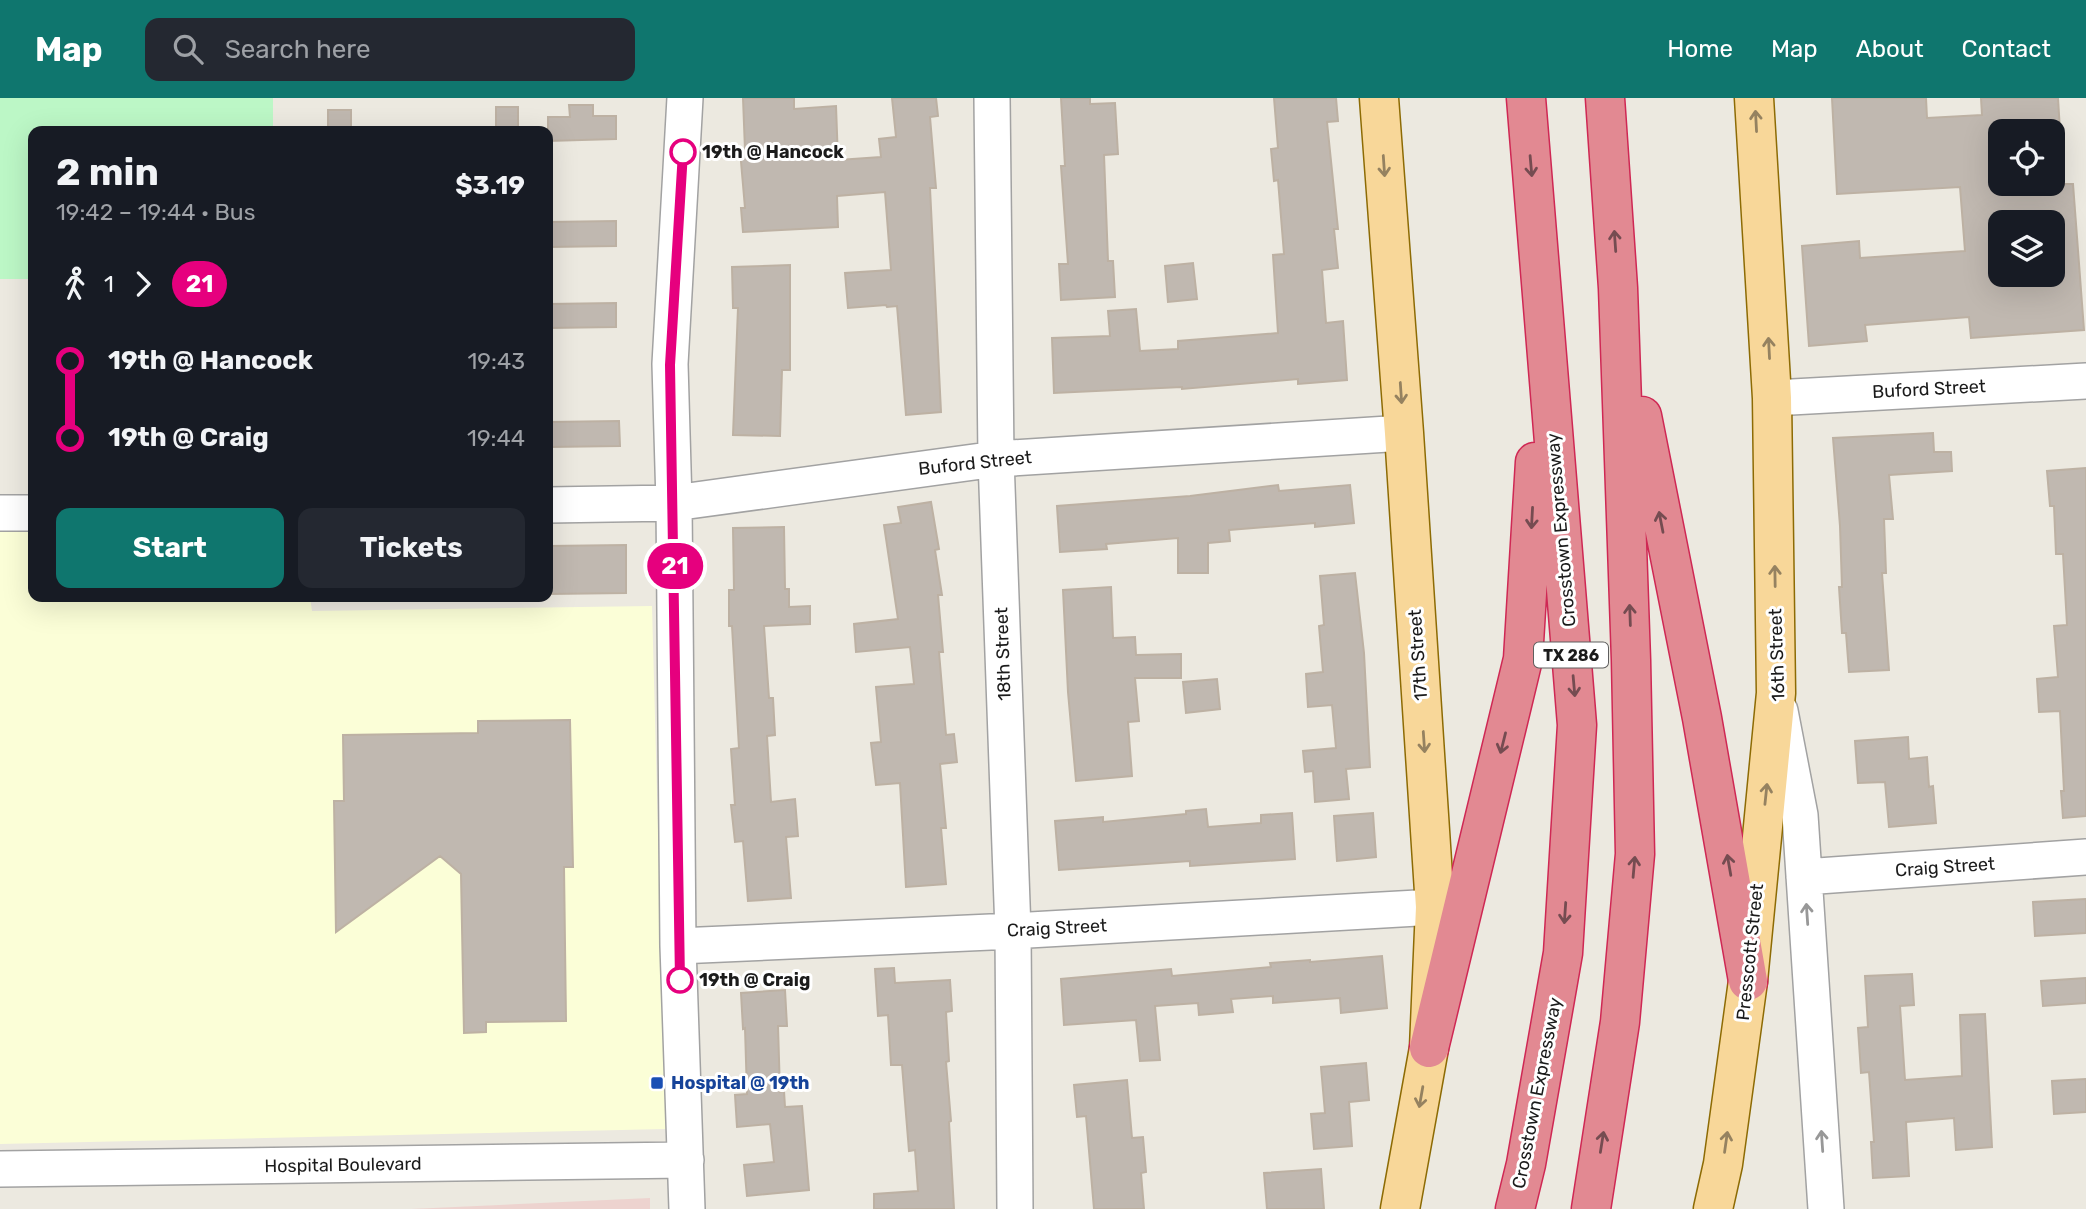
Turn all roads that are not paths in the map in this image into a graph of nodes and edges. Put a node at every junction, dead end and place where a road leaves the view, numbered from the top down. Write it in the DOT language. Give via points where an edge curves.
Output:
graph roads {
  1 [pos="685,98"];
  2 [pos="992,98"];
  3 [pos="1379,98"];
  4 [pos="1525,98"];
  5 [pos="1605,98"];
  6 [pos="1754,98"];
  7 [pos="1618,288"];
  8 [pos="1544,327"];
  9 [pos="2086,381"];
  10 [pos="1772,398"];
  11 [pos="1404,433"];
  12 [pos="996,459"];
  13 [pos="674,503"];
  14 [pos="553,505"];
  15 [pos="0,513"];
  16 [pos="28,513"];
  17 [pos="1776,693"];
  18 [pos="2086,857"];
  19 [pos="1804,877"];
  20 [pos="1435,907"];
  21 [pos="1013,931"];
  22 [pos="678,946"];
  23 [pos="1748,981"];
  24 [pos="1429,1048"];
  25 [pos="685,1160"];
  26 [pos="0,1169"];
  27 [pos="687,1209"];
  28 [pos="1015,1209"];
  29 [pos="1399,1209"];
  30 [pos="1515,1209"];
  31 [pos="1591,1209"];
  32 [pos="1713,1209"];
  33 [pos="1826,1209"];
  1 -- 13 [label="street" via="670,365"];
  2 -- 12 [label="street, 18th Street"];
  3 -- 11 [label="main road, 17th Street, one-way"];
  4 -- 8 [label="highway, Crosstown Expressway / TX 286, one-way"];
  7 -- 5 [label="highway, TX 286, one-way"];
  10 -- 6 [label="main road, 16th Street, one-way"];
  23 -- 7 [label="highway, one-way"];
  31 -- 7 [label="highway, TX 286, one-way" via="1620,1022 1635,854"];
  8 -- 24 [label="highway, one-way" via="1524,659"];
  8 -- 30 [label="highway, Crosstown Expressway / TX 286, one-way" via="1577,725 1563,953"];
  9 -- 10 [label="street, Buford Street"];
  17 -- 10 [label="main road, 16th Street, one-way"];
  11 -- 12 [label="street, Buford Street"];
  11 -- 20 [label="main road, 17th Street, one-way"];
  12 -- 13 [label="street, Buford Street"];
  12 -- 21 [label="street, 18th Street"];
  13 -- 14 [label="street, Buford Street"];
  13 -- 22 [label="street"];
  15 -- 16 [label="street"];
  17 -- 19 [label="street, 16th Street" via="1800,815"];
  23 -- 17 [label="main road, Presscott Street, one-way"];
  18 -- 19 [label="street, Craig Street"];
  33 -- 19 [label="street, 16th Street, one-way"];
  20 -- 21 [label="street, Craig Street"];
  20 -- 24 [label="main road, 17th Street"];
  21 -- 22 [label="street, Craig Street"];
  21 -- 28 [label="street, 18th Street"];
  22 -- 25 [label="street"];
  32 -- 23 [label="main road, Presscott Street, one-way"];
  24 -- 29 [label="main road, 17th Street, one-way"];
  25 -- 26 [label="street, Hospital Boulevard"];
  25 -- 27 [label="street"];
}
